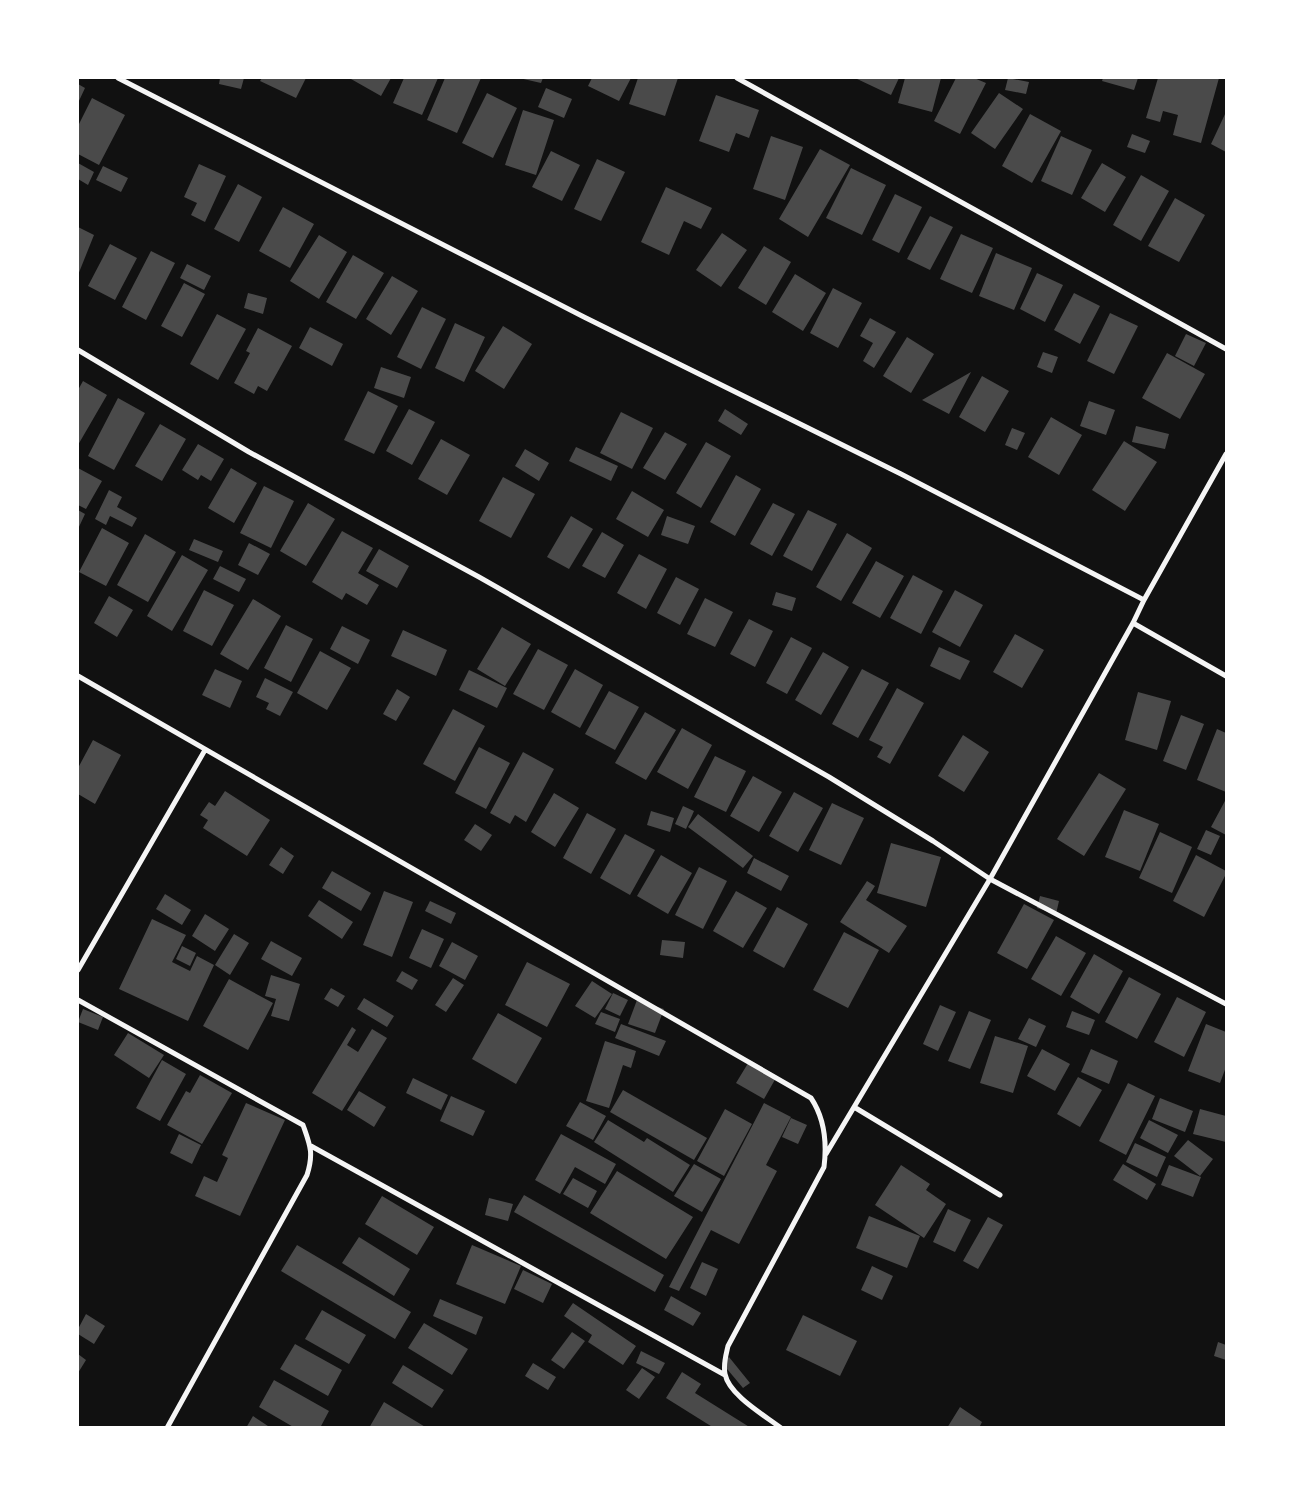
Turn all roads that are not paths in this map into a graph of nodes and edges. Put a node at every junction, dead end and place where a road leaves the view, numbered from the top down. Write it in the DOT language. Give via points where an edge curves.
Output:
graph roads {
  1 [pos="118,78"];
  2 [pos="737,78"];
  3 [pos="1226,349"];
  4 [pos="78,350"];
  5 [pos="1226,454"];
  6 [pos="1144,600"];
  7 [pos="1133,623"];
  8 [pos="78,676"];
  9 [pos="1226,676"];
  10 [pos="205,750"];
  11 [pos="990,878"];
  12 [pos="78,970"];
  13 [pos="78,1000"];
  14 [pos="1226,1004"];
  15 [pos="854,1107"];
  16 [pos="310,1146"];
  17 [pos="826,1155"];
  18 [pos="1000,1195"];
  19 [pos="725,1375"];
  20 [pos="168,1428"];
  21 [pos="781,1428"];
  1 -- 6 [label="street"];
  2 -- 3 [label="street"];
  4 -- 11 [label="street" via="250,452 829,777"];
  5 -- 6 [label="street"];
  6 -- 7 [label="street"];
  7 -- 9 [label="street"];
  7 -- 11 [label="street"];
  8 -- 10 [label="street"];
  10 -- 12 [label="street"];
  10 -- 17 [label="street" via="811,1098 822,1121"];
  11 -- 14 [label="street"];
  11 -- 15 [label="street"];
  13 -- 16 [label="street" via="303,1125"];
  15 -- 17 [label="street"];
  15 -- 18 [label="street"];
  16 -- 19 [label="street"];
  16 -- 20 [label="street" via="311,1162 307,1175"];
  17 -- 19 [label="street" via="819,1178 728,1346"];
  19 -- 21 [label="street" via="742,1399"];
}
